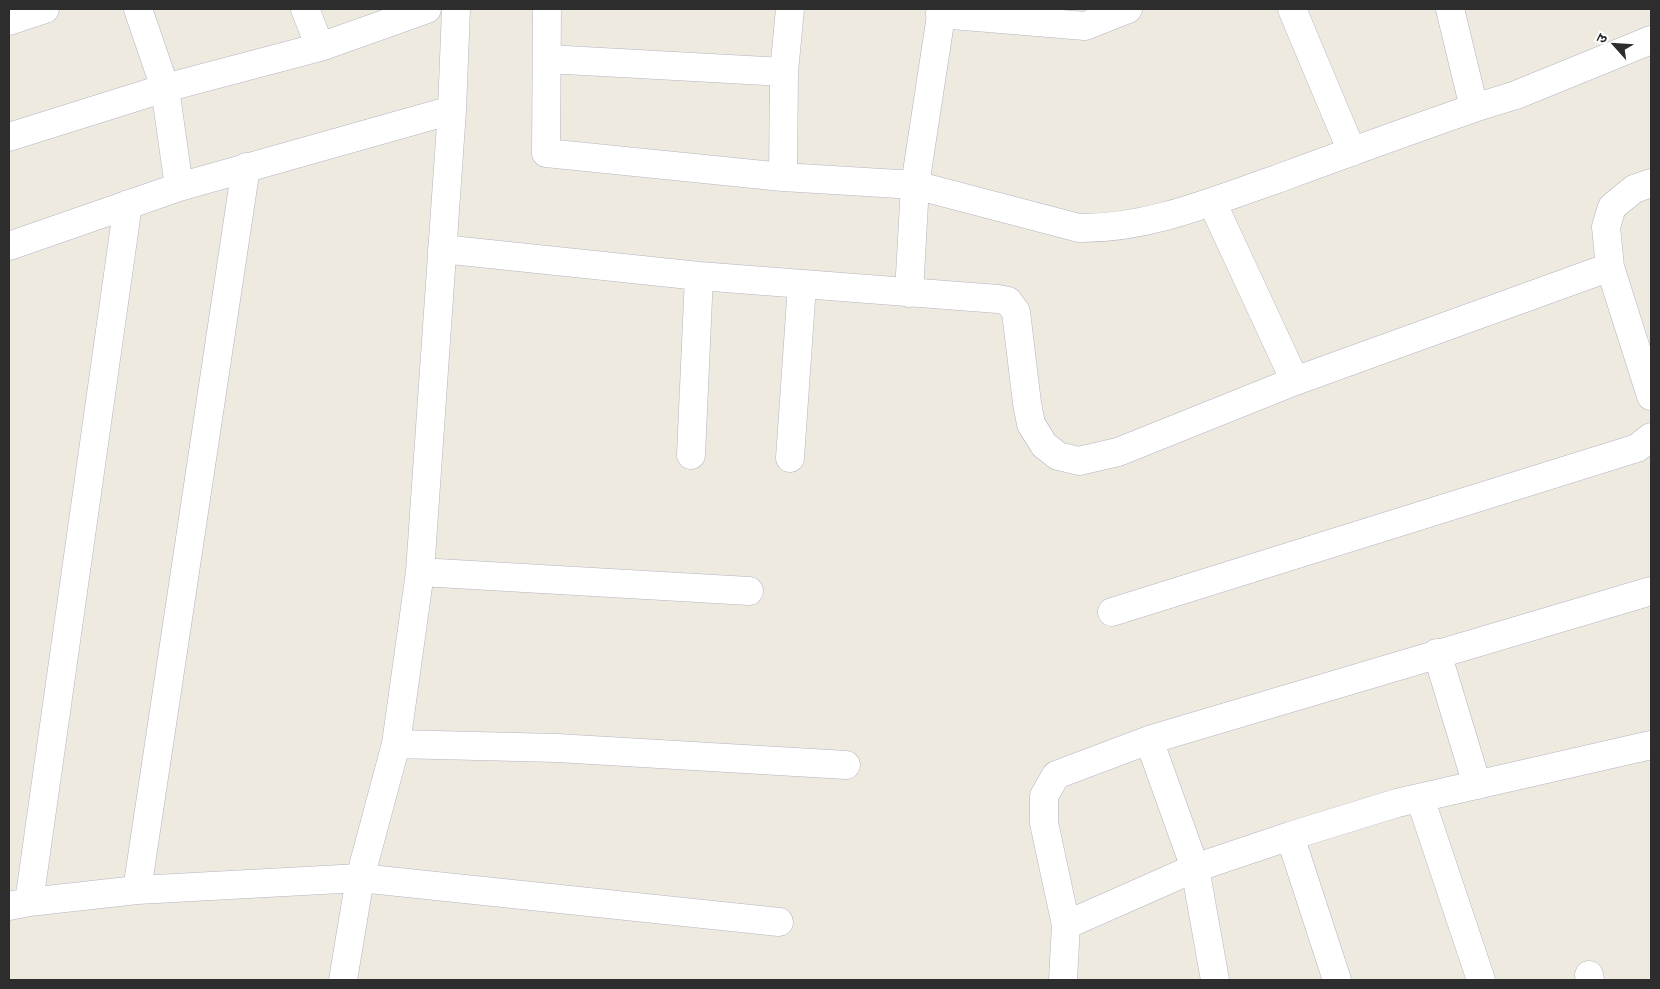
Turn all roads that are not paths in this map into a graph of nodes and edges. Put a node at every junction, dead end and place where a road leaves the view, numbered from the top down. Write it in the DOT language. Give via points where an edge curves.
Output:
graph roads {
  1 [pos="138,9"];
  2 [pos="305,9"];
  3 [pos="427,9"];
  4 [pos="456,9"];
  5 [pos="547,9"];
  6 [pos="790,9"];
  7 [pos="1128,9"];
  8 [pos="1292,9"];
  9 [pos="1450,9"];
  10 [pos="38,10"];
  11 [pos="941,11"];
  12 [pos="1087,18"];
  13 [pos="9,21"];
  14 [pos="1651,40"];
  15 [pos="320,47"];
  16 [pos="547,59"];
  17 [pos="784,72"];
  18 [pos="165,88"];
  19 [pos="1474,108"];
  20 [pos="452,110"];
  21 [pos="9,137"];
  22 [pos="1352,152"];
  23 [pos="246,168"];
  24 [pos="783,176"];
  25 [pos="1651,183"];
  26 [pos="915,186"];
  27 [pos="179,187"];
  28 [pos="1212,202"];
  29 [pos="128,204"];
  30 [pos="9,246"];
  31 [pos="442,249"];
  32 [pos="1610,267"];
  33 [pos="699,276"];
  34 [pos="802,285"];
  35 [pos="909,293"];
  36 [pos="1295,381"];
  37 [pos="1651,396"];
  38 [pos="1651,437"];
  39 [pos="691,455"];
  40 [pos="790,458"];
  41 [pos="420,572"];
  42 [pos="1651,590"];
  43 [pos="749,591"];
  44 [pos="1112,612"];
  45 [pos="1438,653"];
  46 [pos="1149,740"];
  47 [pos="396,744"];
  48 [pos="1651,745"];
  49 [pos="846,765"];
  50 [pos="1477,785"];
  51 [pos="1420,798"];
  52 [pos="1290,836"];
  53 [pos="1195,868"];
  54 [pos="360,878"];
  55 [pos="137,890"];
  56 [pos="19,904"];
  57 [pos="780,922"];
  58 [pos="1066,925"];
  59 [pos="343,980"];
  60 [pos="1063,980"];
  61 [pos="1215,980"];
  62 [pos="1338,980"];
  63 [pos="1481,980"];
  1 -- 18 [label="street"];
  2 -- 15 [label="street"];
  3 -- 15 [label="street"];
  4 -- 20 [label="street"];
  5 -- 16 [label="street"];
  6 -- 17 [label="street"];
  7 -- 12 [label="street"];
  8 -- 22 [label="street"];
  9 -- 19 [label="street"];
  10 -- 13 [label="street"];
  11 -- 12 [label="street"];
  11 -- 26 [label="street"];
  14 -- 19 [label="street" via="1516,95"];
  15 -- 18 [label="street"];
  16 -- 17 [label="street"];
  16 -- 24 [label="street" via="546,153"];
  17 -- 24 [label="street"];
  18 -- 21 [label="street"];
  18 -- 27 [label="street"];
  19 -- 22 [label="street"];
  20 -- 23 [label="street"];
  20 -- 31 [label="street"];
  22 -- 28 [label="street"];
  23 -- 27 [label="street"];
  23 -- 55 [label="street"];
  24 -- 26 [label="street"];
  25 -- 32 [label="street" via="1634,189 1612,207 1606,227"];
  26 -- 28 [label="street" via="1079,228 1105,229 1137,224"];
  26 -- 35 [label="street"];
  27 -- 29 [label="street"];
  28 -- 36 [label="street"];
  29 -- 30 [label="street"];
  29 -- 56 [label="street"];
  31 -- 33 [label="street"];
  31 -- 41 [label="street"];
  32 -- 36 [label="street"];
  32 -- 37 [label="street"];
  33 -- 34 [label="street"];
  33 -- 39 [label="street"];
  34 -- 35 [label="street"];
  34 -- 40 [label="street"];
  35 -- 36 [label="street" via="1008,301 1016,312 1031,424 1044,444 1058,456 1079,461 1118,452"];
  38 -- 44 [label="street" via="1637,448"];
  41 -- 43 [label="street"];
  41 -- 47 [label="street"];
  42 -- 45 [label="street"];
  45 -- 46 [label="street"];
  45 -- 50 [label="street"];
  46 -- 53 [label="street"];
  46 -- 58 [label="street" via="1056,775 1044,796 1044,823"];
  47 -- 49 [label="street" via="557,748"];
  47 -- 54 [label="street"];
  48 -- 50 [label="street"];
  50 -- 51 [label="street"];
  51 -- 52 [label="street"];
  51 -- 63 [label="street"];
  52 -- 53 [label="street"];
  52 -- 62 [label="street"];
  53 -- 58 [label="street"];
  53 -- 61 [label="street"];
  54 -- 55 [label="street"];
  54 -- 57 [label="street"];
  54 -- 59 [label="street"];
  55 -- 56 [label="street"];
  58 -- 60 [label="street"];
}
